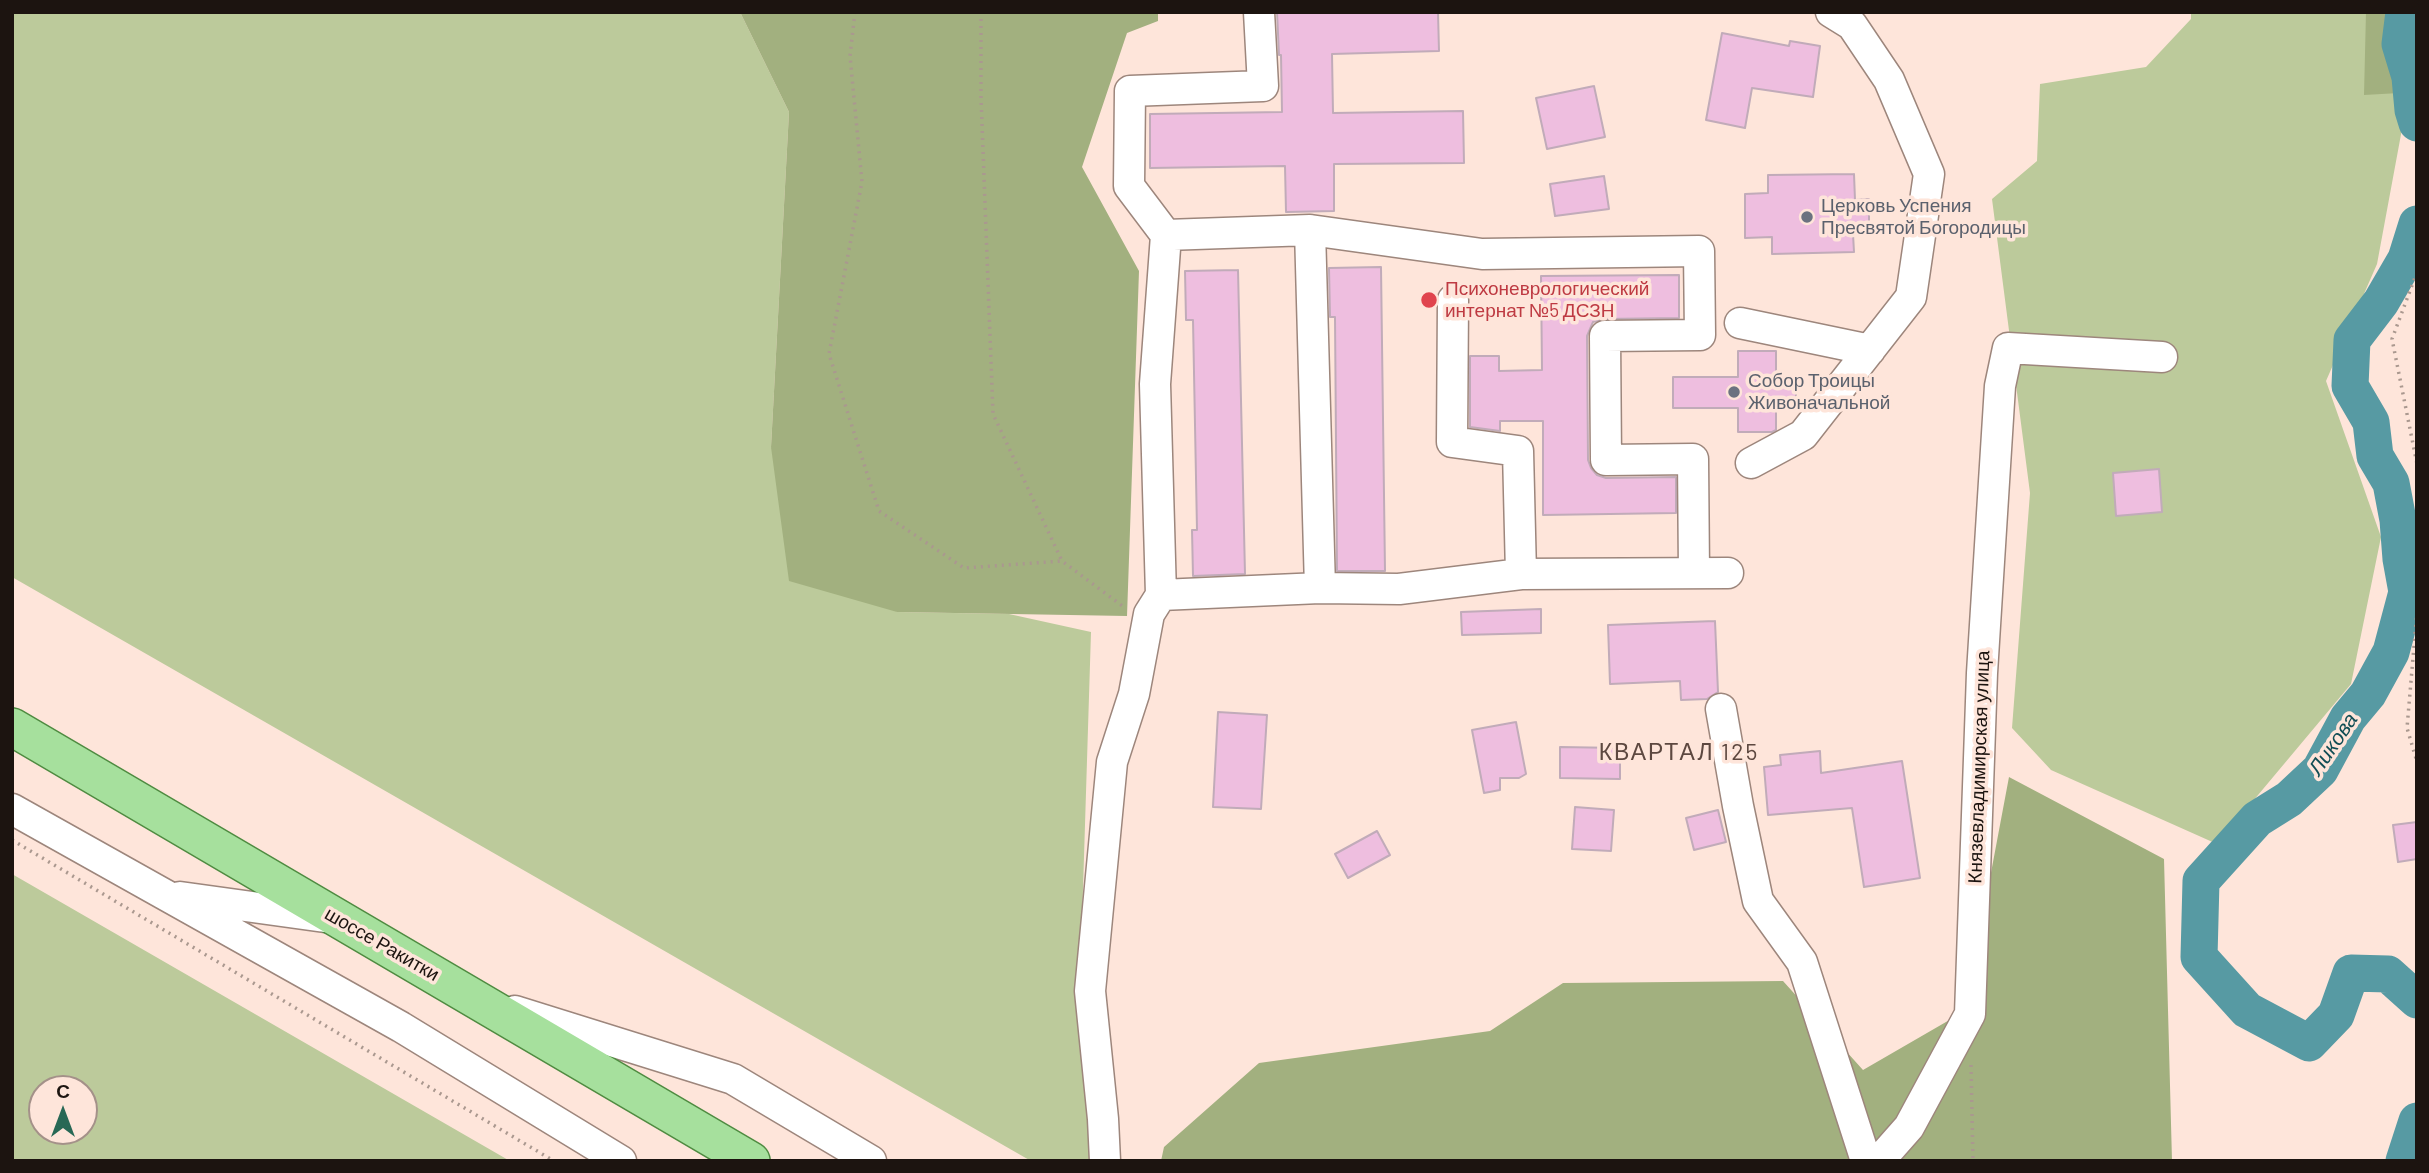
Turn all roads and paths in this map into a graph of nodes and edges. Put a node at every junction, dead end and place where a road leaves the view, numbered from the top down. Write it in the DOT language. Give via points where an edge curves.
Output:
graph roads {
  1 [pos="855,12"];
  2 [pos="981,12"];
  3 [pos="1259,12"];
  4 [pos="1831,12"];
  5 [pos="1310,230"];
  6 [pos="1166,236"];
  7 [pos="2417,272"];
  8 [pos="1453,300"];
  9 [pos="1740,323"];
  10 [pos="1870,350"];
  11 [pos="2162,357"];
  12 [pos="1751,463"];
  13 [pos="2417,464"];
  14 [pos="1062,561"];
  15 [pos="1694,573"];
  16 [pos="1728,573"];
  17 [pos="1521,574"];
  18 [pos="1320,588"];
  19 [pos="1161,595"];
  20 [pos="2417,611"];
  21 [pos="1147,628"];
  22 [pos="1721,709"];
  23 [pos="12,727"];
  24 [pos="2417,762"];
  25 [pos="12,808"];
  26 [pos="12,840"];
  27 [pos="162,894"];
  28 [pos="339,919"];
  29 [pos="475,999"];
  30 [pos="1970,1014"];
  31 [pos="554,1161"];
  32 [pos="621,1161"];
  33 [pos="751,1161"];
  34 [pos="871,1161"];
  35 [pos="1105,1161"];
  36 [pos="1866,1161"];
  37 [pos="1879,1161"];
  38 [pos="1973,1161"];
  1 -- 14 [label="path" via="850,56 862,182 829,354 879,511 964,568"];
  2 -- 14 [label="path" via="993,414"];
  3 -- 6 [label="street" via="1263,86 1130,91 1129,186"];
  4 -- 10 [label="street" via="1852,25 1889,79 1929,173 1911,298"];
  5 -- 6 [label="street"];
  5 -- 15 [label="street" via="1482,254 1699,251 1700,335 1605,336 1606,460 1693,458"];
  5 -- 18 [label="street"];
  6 -- 19 [label="street" via="1155,384"];
  7 -- 13 [label="path" via="2392,339"];
  8 -- 17 [label="street" via="1452,442 1518,451"];
  9 -- 10 [label="street"];
  10 -- 12 [label="street" via="1803,435"];
  11 -- 30 [label="street, Князевладимирская улица" via="2008,348 2000,386 1982,673"];
  14 -- 21 [label="path"];
  15 -- 16 [label="street"];
  15 -- 17 [label="street"];
  17 -- 18 [label="street" via="1399,589"];
  18 -- 19 [label="street"];
  19 -- 21 [label="street" via="1149,614"];
  20 -- 24 [label="path" via="2407,728"];
  21 -- 35 [label="street" via="1134,694 1112,762 1090,991"];
  22 -- 36 [label="street" via="1758,901 1802,962"];
  23 -- 28 [label="main road, шоссе Ракитки"];
  25 -- 27 [label="street"];
  26 -- 31 [label="path"];
  27 -- 28 [label="street"];
  27 -- 32 [label="street" via="401,1027"];
  28 -- 29 [label="main road, шоссе Ракитки"];
  29 -- 33 [label="main road, шоссе Ракитки"];
  29 -- 34 [label="street" via="733,1079"];
  30 -- 37 [label="street, Князевладимирская улица" via="1909,1127"];
  30 -- 38 [label="path"];
}
